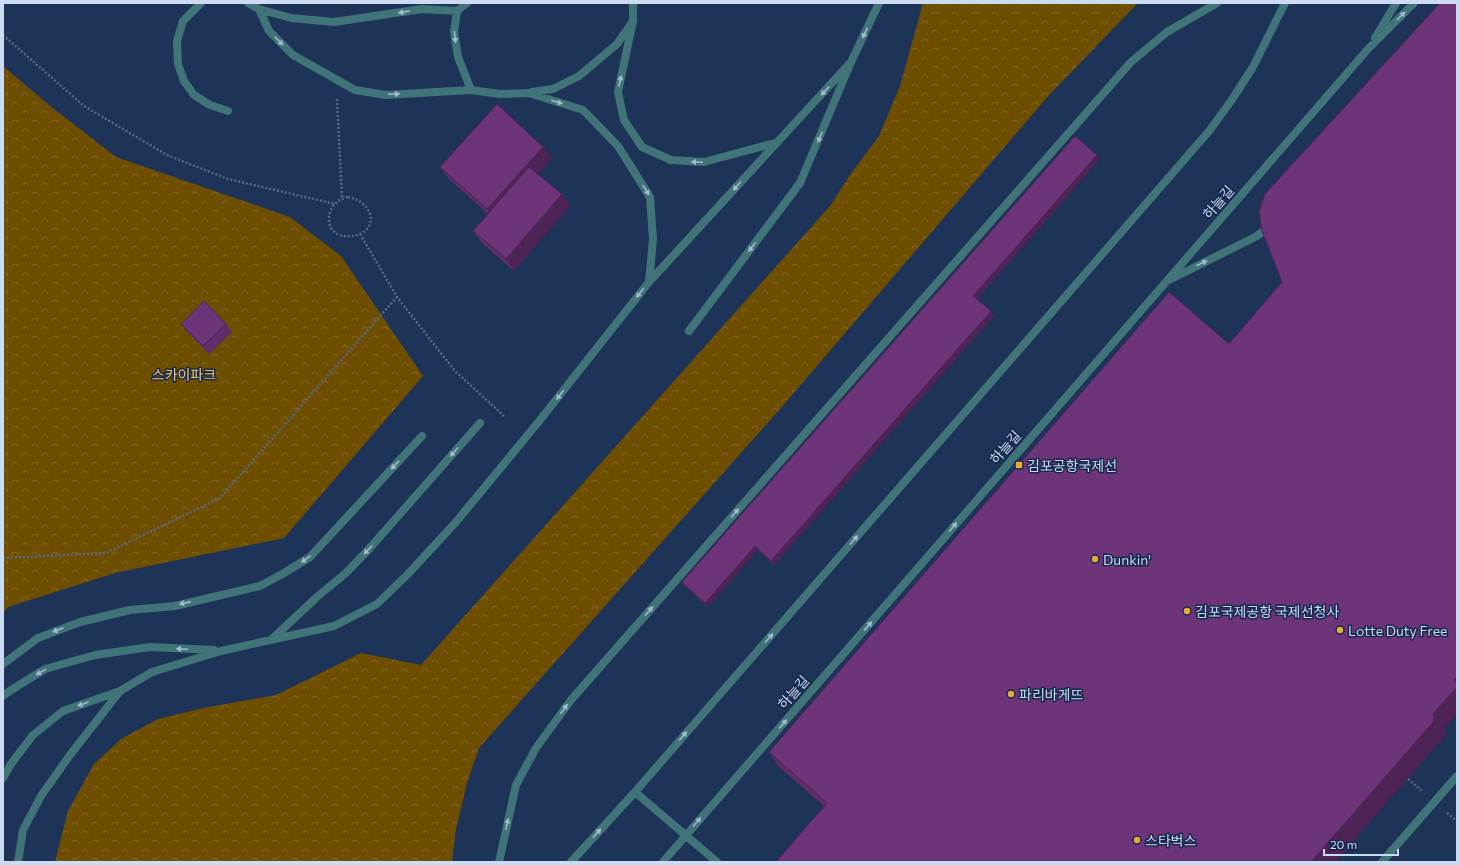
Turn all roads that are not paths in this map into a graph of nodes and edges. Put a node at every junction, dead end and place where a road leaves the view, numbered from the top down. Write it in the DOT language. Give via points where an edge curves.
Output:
graph roads {
  1 [pos="201,3"];
  2 [pos="248,3"];
  3 [pos="467,3"];
  4 [pos="632,3"];
  5 [pos="879,3"];
  6 [pos="1217,3"];
  7 [pos="1285,3"];
  8 [pos="1396,3"];
  9 [pos="1414,3"];
  10 [pos="259,9"];
  11 [pos="457,11"];
  12 [pos="633,21"];
  13 [pos="1368,49"];
  14 [pos="851,62"];
  15 [pos="471,90"];
  16 [pos="529,93"];
  17 [pos="228,111"];
  18 [pos="776,143"];
  19 [pos="1276,222"];
  20 [pos="1167,281"];
  21 [pos="649,282"];
  22 [pos="689,331"];
  23 [pos="480,423"];
  24 [pos="422,436"];
  25 [pos="271,641"];
  26 [pos="221,651"];
  27 [pos="3,664"];
  28 [pos="120,691"];
  29 [pos="3,696"];
  30 [pos="1457,776"];
  31 [pos="3,778"];
  32 [pos="635,792"];
  33 [pos="18,862"];
  34 [pos="499,862"];
  35 [pos="571,862"];
  36 [pos="663,862"];
  37 [pos="717,862"];
  38 [pos="1382,862"];
  1 -- 17 [label="lane" via="183,21 177,41 178,64 184,81 194,96"];
  2 -- 10 [label="lane"];
  3 -- 11 [label="lane"];
  4 -- 12 [label="lane"];
  5 -- 14 [label="lane, one-way"];
  34 -- 6 [label="lane, one-way" via="516,786 536,748 571,700 1131,62 1167,32"];
  32 -- 7 [label="lane, one-way" via="1210,130 1232,102 1253,67"];
  8 -- 13 [label="lane"];
  13 -- 9 [label="lane, one-way"];
  11 -- 10 [label="lane, one-way" via="422,9 334,22 291,18"];
  10 -- 15 [label="lane, one-way" via="268,31 293,55 355,90 386,95"];
  11 -- 15 [label="lane, one-way" via="454,32 458,57"];
  12 -- 16 [label="lane" via="618,44 579,76 552,89"];
  18 -- 12 [label="lane, one-way" via="704,162 671,160 642,147 624,120 618,92"];
  13 -- 20 [label="lane, 하늘길"];
  14 -- 18 [label="lane, one-way"];
  14 -- 22 [label="lane, one-way" via="800,183"];
  15 -- 16 [label="lane" via="500,94"];
  16 -- 21 [label="lane, one-way" via="583,110 618,146 650,197 653,239"];
  18 -- 21 [label="lane, one-way"];
  20 -- 19 [label="lane, one-way" via="1257,236"];
  36 -- 20 [label="lane, 하늘길, one-way"];
  21 -- 25 [label="lane, one-way" via="456,522 377,604 334,626"];
  23 -- 25 [label="lane, one-way" via="346,573"];
  24 -- 27 [label="lane, one-way" via="310,557 284,573 260,586 175,606 130,610 80,622 38,638"];
  25 -- 26 [label="lane"];
  26 -- 28 [label="lane" via="152,672"];
  26 -- 29 [label="lane, one-way" via="150,647 95,655 45,669"];
  28 -- 31 [label="lane, one-way" via="63,711 33,735"];
  28 -- 33 [label="lane" via="41,796 23,830"];
  30 -- 38 [label="lane"];
  35 -- 32 [label="lane, one-way"];
  32 -- 37 [label="lane"];
}
